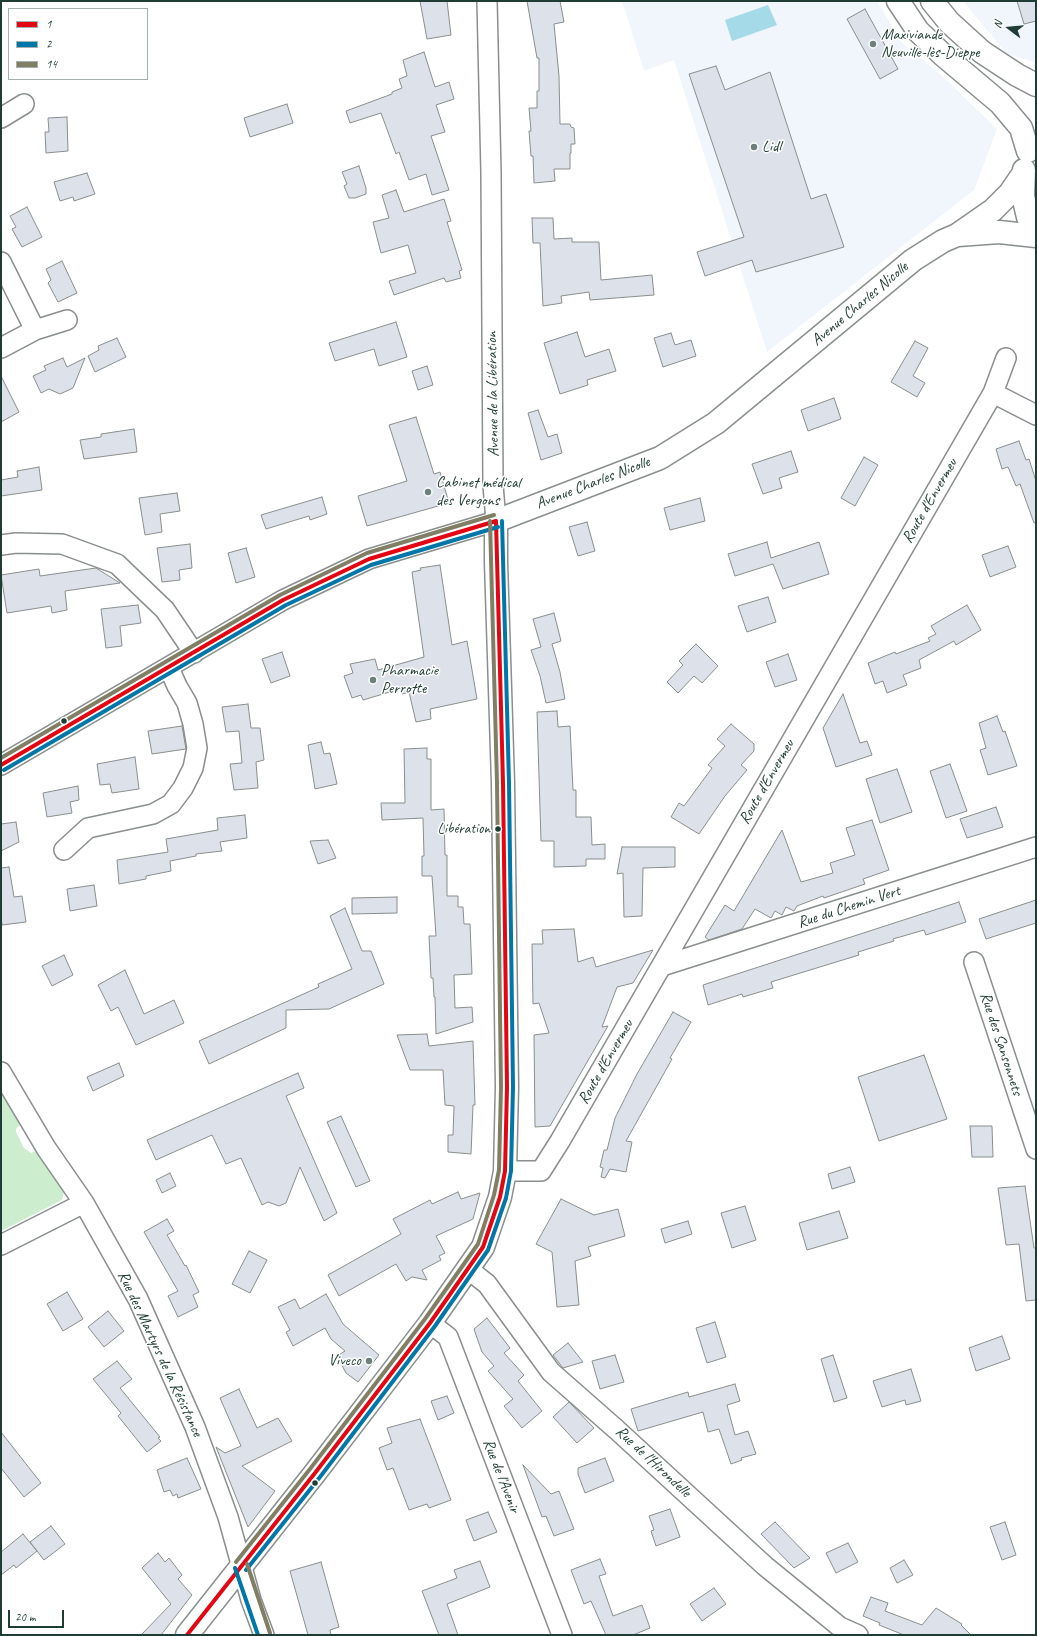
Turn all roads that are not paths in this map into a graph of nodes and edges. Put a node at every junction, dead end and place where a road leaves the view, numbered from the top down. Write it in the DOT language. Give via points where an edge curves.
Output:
graph roads {
  1 [pos="487,1"];
  2 [pos="898,1"];
  3 [pos="932,1"];
  4 [pos="1036,85"];
  5 [pos="24,104"];
  6 [pos="1,118"];
  7 [pos="1032,143"];
  8 [pos="1023,174"];
  9 [pos="1036,233"];
  10 [pos="957,235"];
  11 [pos="1036,236"];
  12 [pos="1,262"];
  13 [pos="67,320"];
  14 [pos="35,330"];
  15 [pos="1,348"];
  16 [pos="1006,358"];
  17 [pos="993,393"];
  18 [pos="1036,415"];
  19 [pos="496,521"];
  20 [pos="1,545"];
  21 [pos="194,653"];
  22 [pos="169,668"];
  23 [pos="1,765"];
  24 [pos="1036,847"];
  25 [pos="64,850"];
  26 [pos="974,962"];
  27 [pos="662,966"];
  28 [pos="1,1072"];
  29 [pos="1036,1149"];
  30 [pos="505,1171"];
  31 [pos="84,1203"];
  32 [pos="1,1245"];
  33 [pos="468,1269"];
  34 [pos="430,1323"];
  35 [pos="241,1566"];
  36 [pos="187,1635"];
  37 [pos="264,1635"];
  38 [pos="562,1635"];
  39 [pos="858,1635"];
  1 -- 19 [label="street, Avenue de la Libération"];
  2 -- 7 [label="main road" via="918,31 1000,103"];
  3 -- 4 [label="main road" via="949,22 982,52"];
  5 -- 6 [label="street"];
  7 -- 8 [label="main road"];
  8 -- 9 [label="main road" via="1023,196 1028,217"];
  8 -- 10 [label="main road, Avenue Charles Nicolle" via="1010,193 993,210"];
  10 -- 11 [label="main road, Avenue Charles Nicolle" via="999,232"];
  10 -- 19 [label="main road, Avenue Charles Nicolle" via="913,260 716,423 660,458"];
  12 -- 14 [label="street"];
  13 -- 14 [label="street"];
  14 -- 15 [label="street"];
  16 -- 17 [label="street, Route d'Envermeu"];
  17 -- 18 [label="street"];
  17 -- 27 [label="street, Route d'Envermeu"];
  19 -- 21 [label="street, Avenue Charles Nicolle" via="369,559 283,600"];
  19 -- 30 [label="main road, Avenue de la Libération" via="507,1087"];
  20 -- 21 [label="street" via="62,544 117,564 165,610"];
  21 -- 22 [label="street, Avenue Charles Nicolle"];
  22 -- 23 [label="street, Avenue Charles Nicolle"];
  22 -- 25 [label="street" via="187,703 197,748 193,768 184,788 171,804 153,814 88,828"];
  24 -- 27 [label="street, Rue du Chemin Vert"];
  26 -- 29 [label="street, Rue des Sansonnets"];
  27 -- 30 [label="street, Route d'Envermeu" via="541,1171"];
  28 -- 31 [label="street, Rue des Martyrs de la Résistance" via="46,1148"];
  30 -- 33 [label="main road, Avenue de la Libération" via="488,1234 483,1247"];
  31 -- 32 [label="street"];
  31 -- 35 [label="street, Rue des Martyrs de la Résistance" via="138,1299 195,1427 228,1517"];
  33 -- 34 [label="main road, Avenue de la Libération"];
  33 -- 39 [label="street, Rue de l'Hirondelle" via="487,1284 551,1372 764,1566 840,1627"];
  34 -- 35 [label="main road, Avenue de la Libération"];
  34 -- 38 [label="street, Rue de l'Avenir" via="448,1337"];
  35 -- 36 [label="main road, Avenue de la Libération"];
  35 -- 37 [label="street, Rue des Martyrs de la Résistance"];
}
